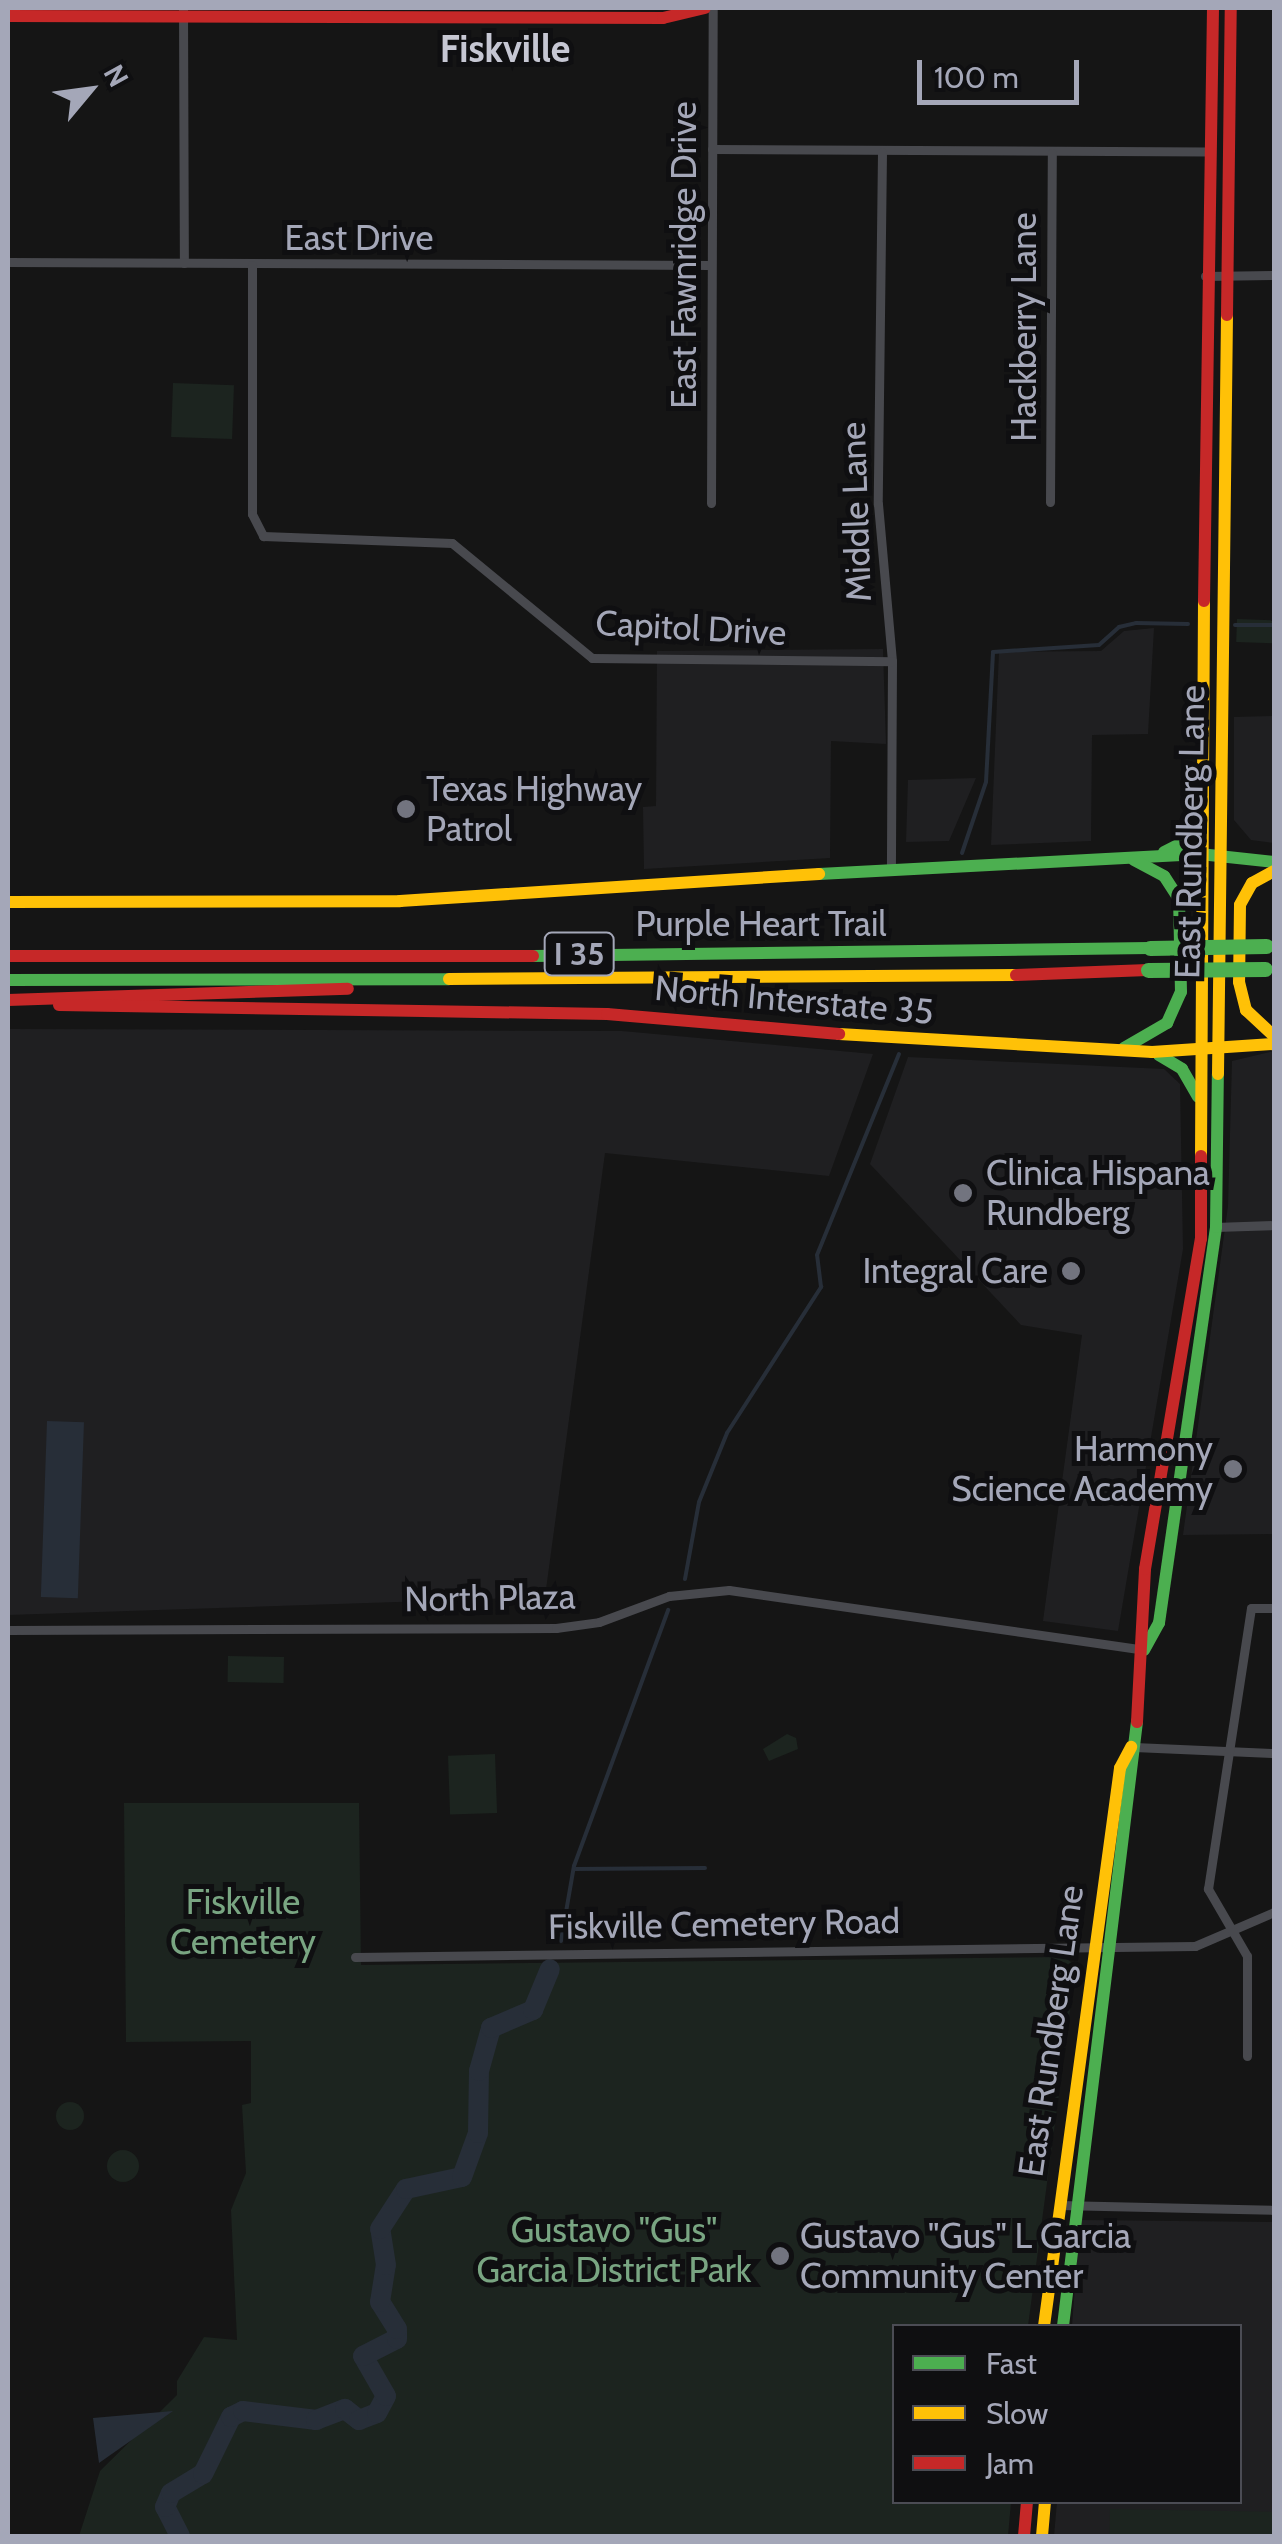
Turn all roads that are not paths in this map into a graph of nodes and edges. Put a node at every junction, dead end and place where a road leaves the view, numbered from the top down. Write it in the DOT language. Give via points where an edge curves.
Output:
graph roads {
  1 [pos="705,8"];
  2 [pos="712,8"];
  3 [pos="1214,8"];
  4 [pos="1231,8"];
  5 [pos="183,13"];
  6 [pos="8,16"];
  7 [pos="712,150"];
  8 [pos="882,152"];
  9 [pos="1208,152"];
  10 [pos="1052,153"];
  11 [pos="8,262"];
  12 [pos="184,263"];
  13 [pos="710,265"];
  14 [pos="252,266"];
  15 [pos="1274,275"];
  16 [pos="1205,276"];
  17 [pos="1226,276"];
  18 [pos="1204,431"];
  19 [pos="1226,432"];
  20 [pos="710,502"];
  21 [pos="1050,502"];
  22 [pos="892,661"];
  23 [pos="1202,674"];
  24 [pos="1222,674"];
  25 [pos="1201,815"];
  26 [pos="1200,854"];
  27 [pos="1157,855"];
  28 [pos="1218,856"];
  29 [pos="1122,857"];
  30 [pos="1274,862"];
  31 [pos="891,869"];
  32 [pos="1274,871"];
  33 [pos="8,902"];
  34 [pos="1270,946"];
  35 [pos="8,956"];
  36 [pos="1270,969"];
  37 [pos="8,980"];
  38 [pos="406,980"];
  39 [pos="8,1002"];
  40 [pos="1274,1036"];
  41 [pos="1274,1044"];
  42 [pos="1122,1050"];
  43 [pos="1152,1052"];
  44 [pos="1209,1052"];
  45 [pos="1200,1100"];
  46 [pos="1274,1225"];
  47 [pos="1209,1226"];
  48 [pos="1274,1608"];
  49 [pos="8,1630"];
  50 [pos="1144,1650"];
  51 [pos="1131,1747"];
  52 [pos="1229,1752"];
  53 [pos="1274,1753"];
  54 [pos="1274,1912"];
  55 [pos="1232,1929"];
  56 [pos="1102,1946"];
  57 [pos="355,1957"];
  58 [pos="1247,2056"];
  59 [pos="1056,2205"];
  60 [pos="1073,2206"];
  61 [pos="1274,2210"];
  62 [pos="1066,2296"];
  63 [pos="1046,2309"];
  64 [pos="1044,2324"];
  65 [pos="1063,2324"];
  66 [pos="1028,2504"];
  67 [pos="1046,2504"];
  68 [pos="1024,2536"];
  69 [pos="1042,2536"];
  1 -- 5 [label="main road" via="663,18"];
  2 -- 7 [label="street, East Fawnridge Drive"];
  3 -- 9 [label="main road, East Rundberg Lane"];
  4 -- 17 [label="main road, East Rundberg Lane"];
  5 -- 6 [label="main road"];
  5 -- 12 [label="street"];
  7 -- 8 [label="street"];
  7 -- 13 [label="street, East Fawnridge Drive"];
  8 -- 10 [label="street"];
  8 -- 22 [label="street, Middle Lane" via="878,504"];
  9 -- 10 [label="street"];
  9 -- 16 [label="main road, East Rundberg Lane"];
  10 -- 21 [label="street, Hackberry Lane"];
  11 -- 12 [label="street, East Drive"];
  12 -- 14 [label="street, East Drive"];
  13 -- 14 [label="street, East Drive"];
  13 -- 20 [label="street, East Fawnridge Drive"];
  14 -- 22 [label="street, Capitol Drive" via="252,514 262,536 452,544 592,658"];
  15 -- 17 [label="street"];
  16 -- 17 [label="street"];
  16 -- 18 [label="main road, East Rundberg Lane"];
  17 -- 19 [label="main road, East Rundberg Lane"];
  18 -- 19 [label="main road"];
  18 -- 23 [label="main road, East Rundberg Lane"];
  19 -- 24 [label="main road, East Rundberg Lane"];
  22 -- 31 [label="street, Middle Lane"];
  23 -- 24 [label="main road"];
  23 -- 25 [label="main road, East Rundberg Lane"];
  24 -- 28 [label="main road, East Rundberg Lane"];
  25 -- 26 [label="main road, East Rundberg Lane"];
  25 -- 27 [label="main road" via="1188,840"];
  26 -- 27 [label="main road"];
  26 -- 28 [label="main road"];
  26 -- 44 [label="main road, East Rundberg Lane"];
  27 -- 29 [label="main road"];
  28 -- 30 [label="main road"];
  28 -- 44 [label="main road, East Rundberg Lane"];
  29 -- 31 [label="main road"];
  29 -- 42 [label="main road" via="1164,876 1182,919 1175,1010 1157,1032"];
  31 -- 33 [label="main road" via="400,901"];
  32 -- 40 [label="main road" via="1252,883 1240,905 1238,982 1246,1010"];
  34 -- 35 [label="main road, Purple Heart Trail / I 35, bridge" via="875,956"];
  36 -- 38 [label="main road, Purple Heart Trail / I 35, bridge"];
  37 -- 38 [label="main road, Purple Heart Trail / I 35"];
  38 -- 39 [label="main road" via="341,990"];
  39 -- 42 [label="main road, North Interstate 35" via="607,1014 972,1046"];
  41 -- 44 [label="main road, North Interstate 35"];
  42 -- 43 [label="main road, North Interstate 35"];
  43 -- 44 [label="main road, North Interstate 35"];
  43 -- 45 [label="main road" via="1182,1069"];
  44 -- 45 [label="main road, East Rundberg Lane"];
  44 -- 47 [label="main road, East Rundberg Lane"];
  45 -- 47 [label="main road, East Rundberg Lane"];
  46 -- 47 [label="street"];
  47 -- 50 [label="main road, East Rundberg Lane" via="1144,1569 1138,1618"];
  48 -- 52 [label="street" via="1252,1608"];
  49 -- 50 [label="street, North Plaza" via="556,1628 598,1622 669,1596 729,1590"];
  50 -- 51 [label="main road, East Rundberg Lane"];
  51 -- 52 [label="street"];
  51 -- 56 [label="main road, East Rundberg Lane" via="1120,1768"];
  52 -- 53 [label="street"];
  52 -- 55 [label="street" via="1208,1896"];
  54 -- 55 [label="street, Fiskville Cemetery Road"];
  55 -- 56 [label="street, Fiskville Cemetery Road" via="1195,1946"];
  55 -- 58 [label="street" via="1246,1956"];
  56 -- 57 [label="street, Fiskville Cemetery Road"];
  56 -- 59 [label="main road, East Rundberg Lane"];
  56 -- 60 [label="main road, East Rundberg Lane"];
  59 -- 60 [label="street"];
  59 -- 63 [label="main road, East Rundberg Lane"];
  60 -- 61 [label="street"];
  60 -- 62 [label="main road, East Rundberg Lane"];
  62 -- 63 [label="main road"];
  62 -- 65 [label="main road, East Rundberg Lane"];
  63 -- 64 [label="main road, East Rundberg Lane"];
  66 -- 68 [label="main road"];
  67 -- 69 [label="main road"];
}
